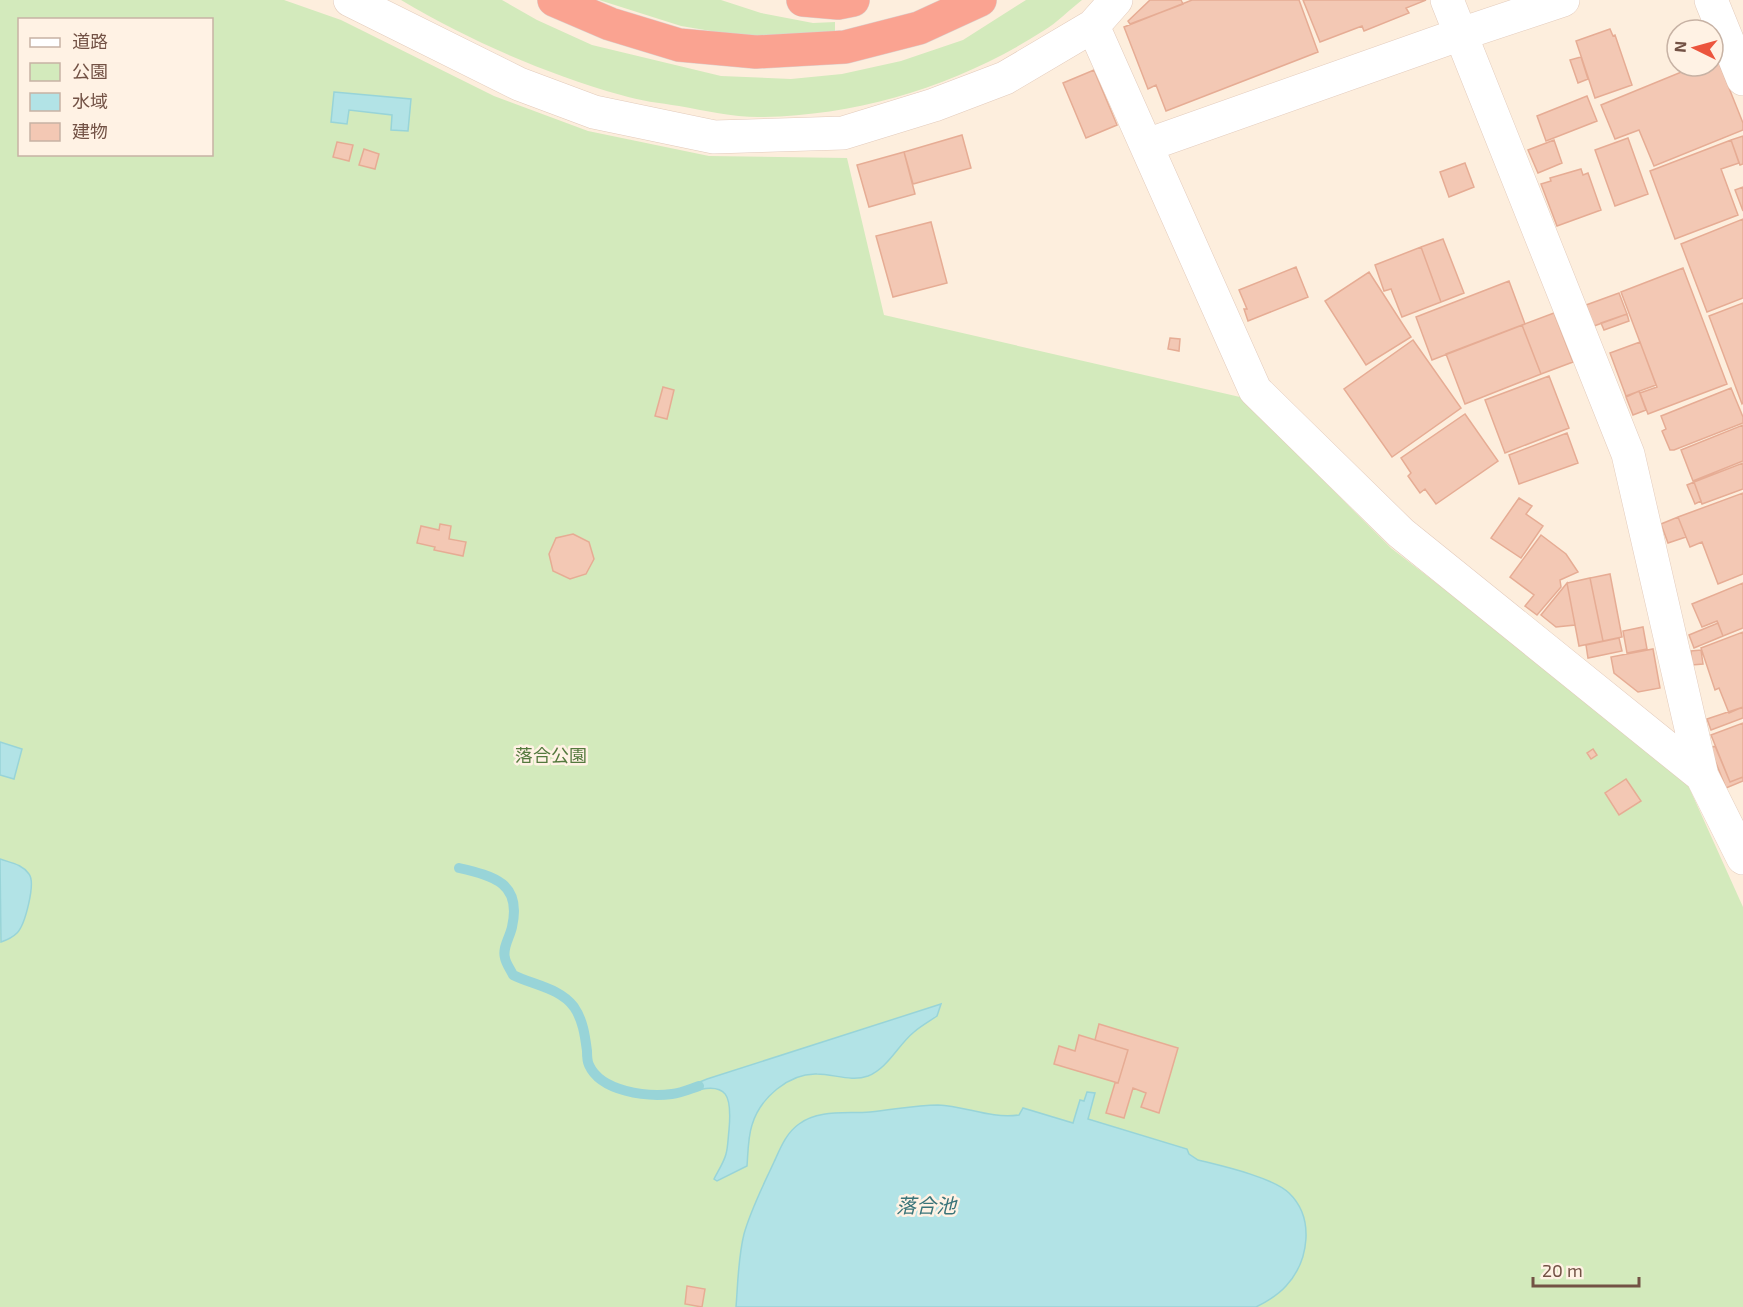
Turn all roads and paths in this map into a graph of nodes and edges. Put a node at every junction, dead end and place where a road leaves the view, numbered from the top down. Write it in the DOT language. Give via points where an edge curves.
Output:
graph roads {
  1 [pos="350,0"];
  2 [pos="554,0"];
  3 [pos="803,0"];
  4 [pos="853,0"];
  5 [pos="980,0"];
  6 [pos="1116,0"];
  7 [pos="1447,0"];
  8 [pos="1563,0"];
  9 [pos="1712,0"];
  10 [pos="1093,26"];
  11 [pos="1461,34"];
  12 [pos="1743,79"];
  13 [pos="1146,145"];
  14 [pos="1702,776"];
  15 [pos="1742,851"];
  1 -- 10 [label="street" via="519,84 594,112 714,137 843,133 1005,78"];
  2 -- 5 [label="highway" via="610,24 679,45 756,52 845,47 919,28"];
  3 -- 4 [label="highway"];
  6 -- 10 [label="street"];
  7 -- 11 [label="street"];
  8 -- 11 [label="street"];
  9 -- 12 [label="street"];
  10 -- 13 [label="street"];
  11 -- 13 [label="street"];
  11 -- 14 [label="street" via="1628,454"];
  13 -- 14 [label="street" via="1255,390 1401,533"];
  14 -- 15 [label="street"];
}
